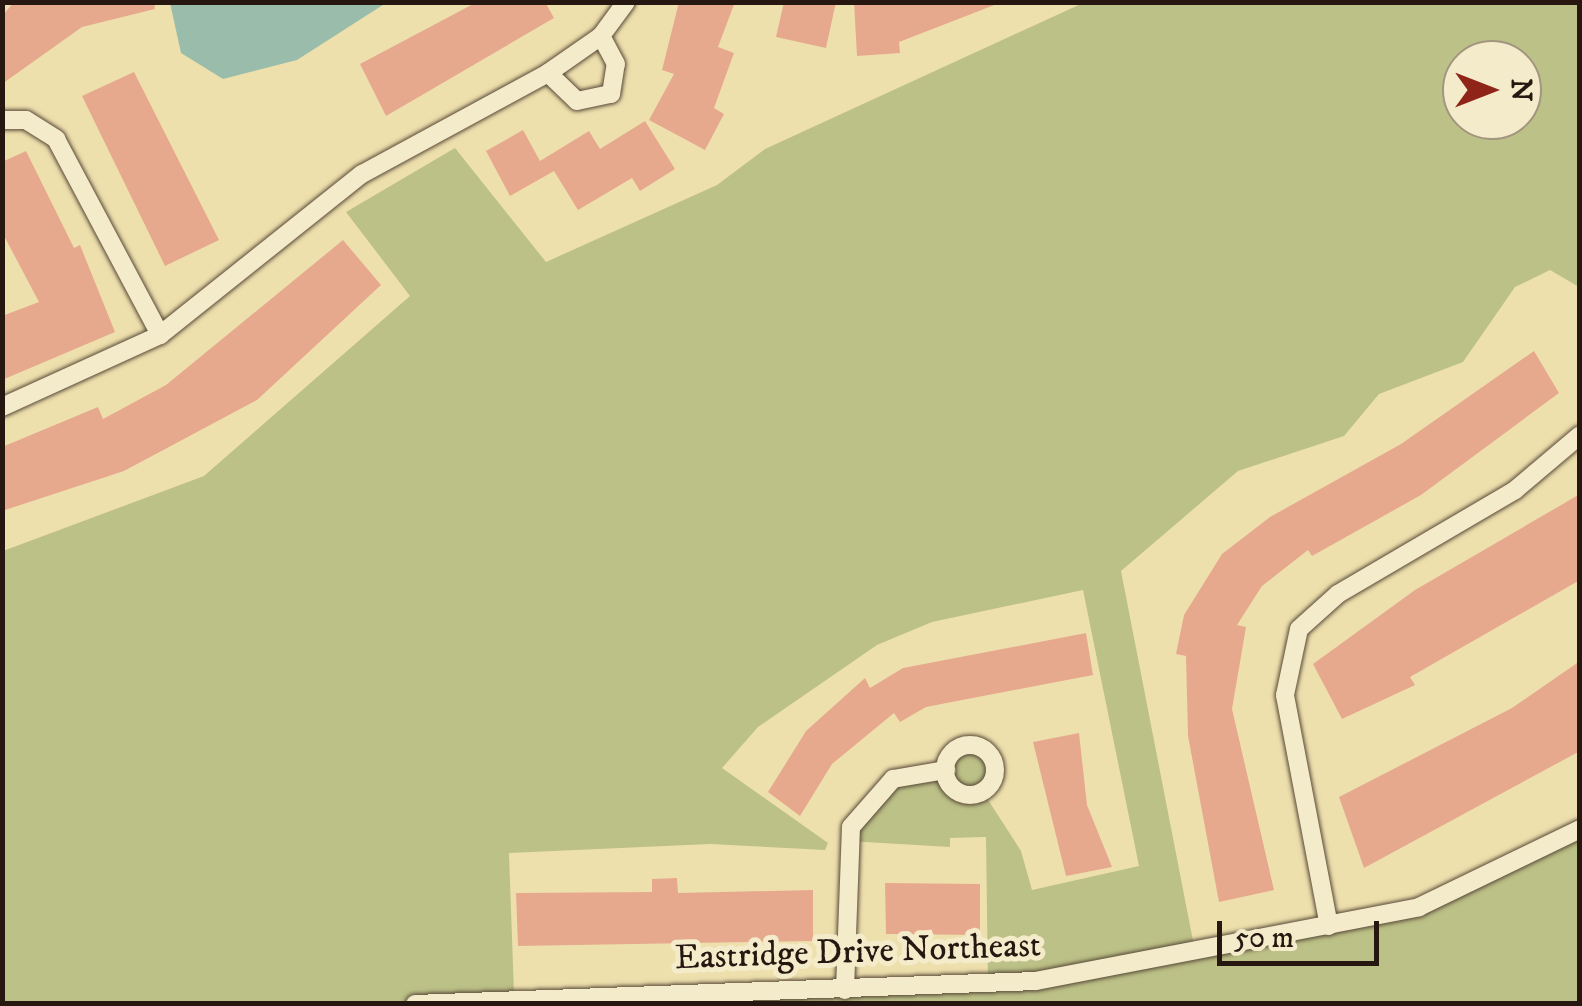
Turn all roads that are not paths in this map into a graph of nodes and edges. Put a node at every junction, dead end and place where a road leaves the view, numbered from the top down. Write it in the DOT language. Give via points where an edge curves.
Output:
graph roads {
  1 [pos="626,2"];
  2 [pos="601,36"];
  3 [pos="548,73"];
  4 [pos="2,120"];
  5 [pos="160,336"];
  6 [pos="2,407"];
  7 [pos="1580,435"];
  8 [pos="946,770"];
  9 [pos="1580,829"];
  10 [pos="1329,926"];
  11 [pos="845,990"];
  12 [pos="438,1002"];
  13 [pos="415,1004"];
  1 -- 2 [label="street"];
  2 -- 3 [label="street"];
  2 -- 3 [label="street" via="616,64 611,94 577,100"];
  3 -- 5 [label="street" via="362,174"];
  4 -- 5 [label="street" via="26,120 56,138"];
  5 -- 6 [label="street"];
  7 -- 10 [label="street" via="1526,482 1338,594 1300,629 1286,695"];
  8 -- 11 [label="street" via="892,778 852,827"];
  9 -- 10 [label="street, Eastridge Drive Northeast" via="1419,907"];
  10 -- 11 [label="street, Eastridge Drive Northeast" via="1036,981"];
  11 -- 12 [label="street, Eastridge Drive Northeast"];
  12 -- 13 [label="street, Eastridge Drive Northeast"];
}
